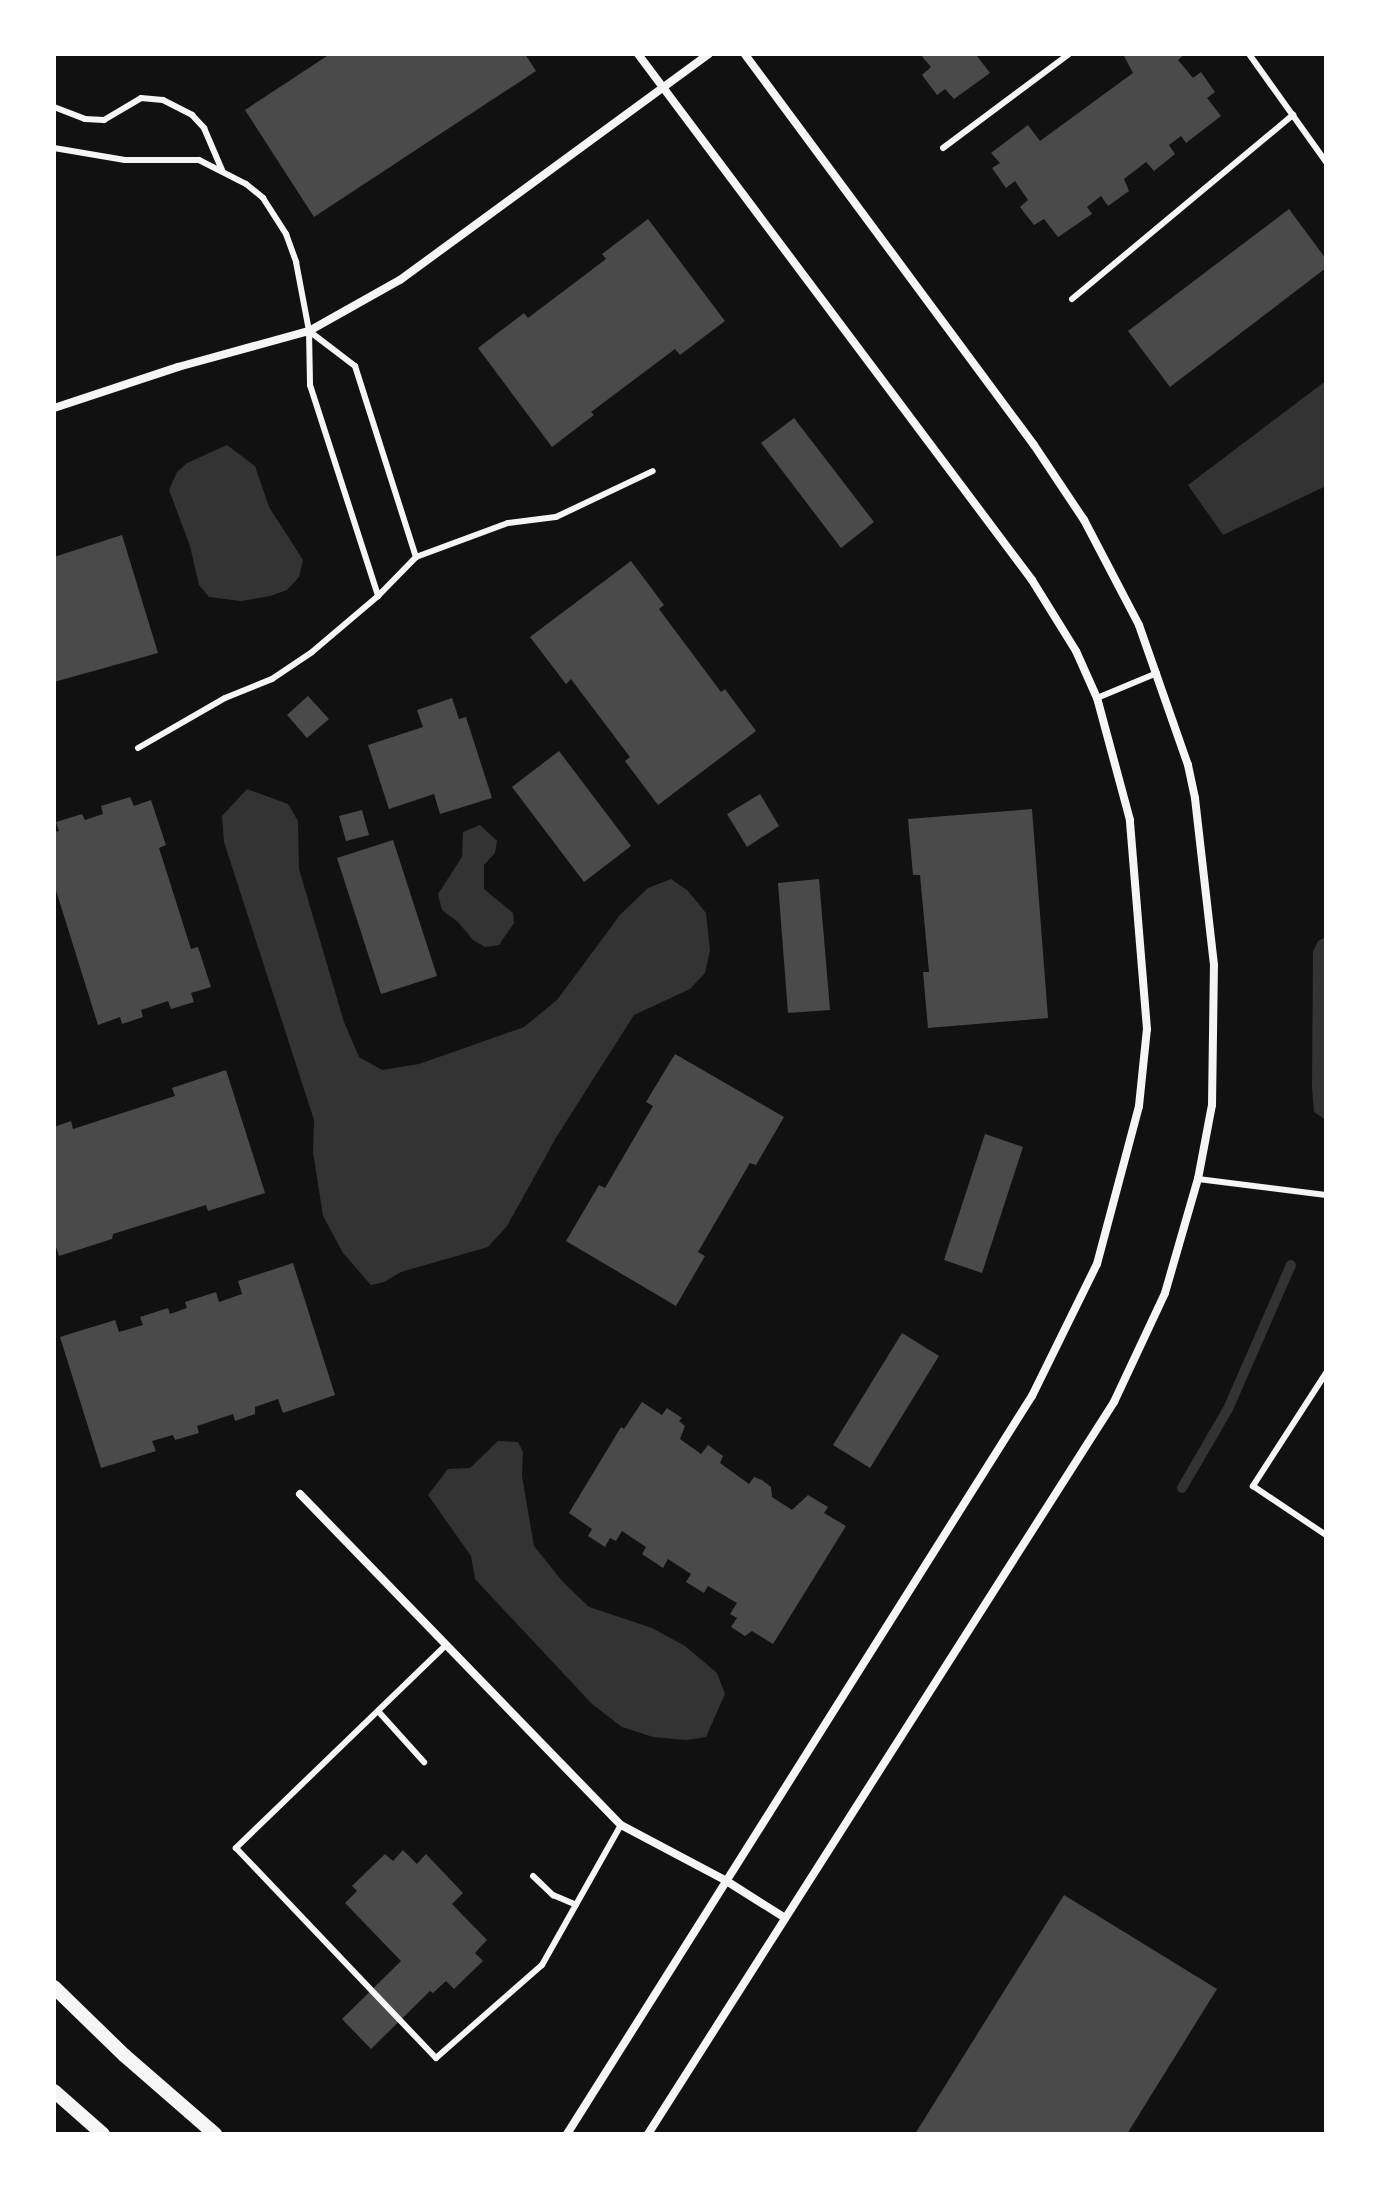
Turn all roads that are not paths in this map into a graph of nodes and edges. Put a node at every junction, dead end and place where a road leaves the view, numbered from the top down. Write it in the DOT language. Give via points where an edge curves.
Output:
graph roads {
  1 [pos="638,54"];
  2 [pos="709,54"];
  3 [pos="745,54"];
  4 [pos="1069,54"];
  5 [pos="1249,54"];
  6 [pos="663,87"];
  7 [pos="54,107"];
  8 [pos="1293,115"];
  9 [pos="54,148"];
  10 [pos="943,148"];
  11 [pos="1326,162"];
  12 [pos="222,170"];
  13 [pos="1072,299"];
  14 [pos="309,331"];
  15 [pos="54,408"];
  16 [pos="653,471"];
  17 [pos="416,557"];
  18 [pos="378,596"];
  19 [pos="1157,673"];
  20 [pos="1097,698"];
  21 [pos="138,748"];
  22 [pos="1198,1179"];
  23 [pos="1326,1195"];
  24 [pos="1326,1373"];
  25 [pos="300,1494"];
  26 [pos="1326,1535"];
  27 [pos="445,1646"];
  28 [pos="378,1711"];
  29 [pos="424,1762"];
  30 [pos="621,1825"];
  31 [pos="533,1876"];
  32 [pos="725,1880"];
  33 [pos="576,1905"];
  34 [pos="785,1918"];
  35 [pos="54,1987"];
  36 [pos="54,2091"];
  37 [pos="103,2134"];
  38 [pos="215,2134"];
  39 [pos="567,2134"];
  40 [pos="648,2134"];
  1 -- 6 [label="street"];
  2 -- 6 [label="street"];
  3 -- 19 [label="street" via="1034,445 1091,533 1139,625"];
  4 -- 10 [label="lane"];
  5 -- 8 [label="lane"];
  6 -- 14 [label="street" via="400,280"];
  6 -- 20 [label="street" via="1032,580 1076,651"];
  7 -- 12 [label="lane" via="104,120 141,98 163,100 204,128"];
  8 -- 11 [label="lane"];
  8 -- 13 [label="lane"];
  9 -- 12 [label="lane" via="125,160 199,160"];
  12 -- 14 [label="lane" via="263,198 286,234"];
  14 -- 15 [label="street"];
  14 -- 17 [label="lane" via="355,366"];
  14 -- 18 [label="lane" via="310,385"];
  16 -- 17 [label="lane" via="556,517 508,523"];
  17 -- 18 [label="lane"];
  18 -- 21 [label="lane" via="272,679 225,698"];
  19 -- 20 [label="lane"];
  19 -- 22 [label="street" via="1195,798 1214,965 1212,1105"];
  20 -- 32 [label="street" via="1130,820 1147,1029 1139,1106 1097,1264 1032,1396"];
  22 -- 23 [label="lane"];
  22 -- 34 [label="street" via="1165,1293 1114,1402"];
  24 -- 26 [label="lane" via="1253,1486"];
  25 -- 27 [label="street"];
  27 -- 28 [label="lane"];
  27 -- 30 [label="street"];
  28 -- 29 [label="lane"];
  28 -- 33 [label="lane" via="236,1848 436,2058 542,1965"];
  30 -- 32 [label="street"];
  30 -- 33 [label="lane"];
  31 -- 33 [label="lane" via="553,1895"];
  32 -- 34 [label="street"];
  32 -- 39 [label="street"];
  34 -- 40 [label="street"];
  35 -- 38 [label="street"];
  36 -- 37 [label="street"];
}
